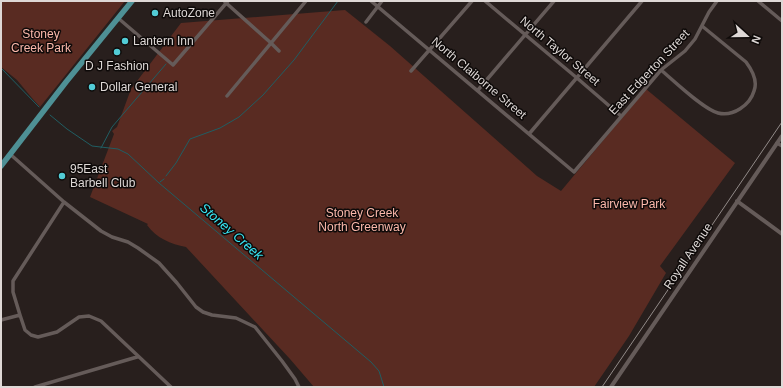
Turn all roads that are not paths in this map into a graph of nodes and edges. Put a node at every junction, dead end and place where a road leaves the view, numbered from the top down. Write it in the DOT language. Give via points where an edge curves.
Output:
graph roads {
  1 [pos="132,1"];
  2 [pos="306,1"];
  3 [pos="371,1"];
  4 [pos="382,1"];
  5 [pos="472,1"];
  6 [pos="485,1"];
  7 [pos="554,1"];
  8 [pos="642,1"];
  9 [pos="717,1"];
  10 [pos="758,1"];
  11 [pos="226,2"];
  12 [pos="378,6"];
  13 [pos="118,18"];
  14 [pos="782,21"];
  15 [pos="366,22"];
  16 [pos="702,26"];
  17 [pos="526,35"];
  18 [pos="272,43"];
  19 [pos="430,50"];
  20 [pos="279,51"];
  21 [pos="661,70"];
  22 [pos="411,71"];
  23 [pos="577,78"];
  24 [pos="478,90"];
  25 [pos="227,96"];
  26 [pos="621,116"];
  27 [pos="529,134"];
  28 [pos="782,136"];
  29 [pos="777,143"];
  30 [pos="782,146"];
  31 [pos="10,154"];
  32 [pos="1,166"];
  33 [pos="574,172"];
  34 [pos="737,201"];
  35 [pos="64,202"];
  36 [pos="781,232"];
  37 [pos="20,314"];
  38 [pos="1,320"];
  39 [pos="137,356"];
  40 [pos="35,387"];
  41 [pos="171,387"];
  42 [pos="299,387"];
  43 [pos="611,387"];
  1 -- 13 [label="main road"];
  2 -- 18 [label="street"];
  3 -- 12 [label="street, North Claiborne Street"];
  4 -- 12 [label="street"];
  5 -- 19 [label="street"];
  6 -- 17 [label="street, North Taylor Street"];
  7 -- 17 [label="street"];
  8 -- 23 [label="street"];
  9 -- 16 [label="street, East Edgerton Street"];
  10 -- 14 [label="street"];
  11 -- 13 [label="street" via="173,65"];
  11 -- 18 [label="street"];
  12 -- 15 [label="street"];
  12 -- 19 [label="street, North Claiborne Street"];
  13 -- 31 [label="main road"];
  16 -- 21 [label="street, East Edgerton Street" via="685,51"];
  16 -- 21 [label="street" via="746,62 752,70 755,90 750,100 732,112 717,113"];
  17 -- 23 [label="street, North Taylor Street"];
  17 -- 24 [label="street"];
  18 -- 20 [label="street"];
  18 -- 25 [label="street"];
  19 -- 22 [label="street"];
  19 -- 24 [label="street, North Claiborne Street"];
  21 -- 26 [label="street, East Edgerton Street"];
  23 -- 26 [label="street, North Taylor Street"];
  23 -- 27 [label="street"];
  24 -- 27 [label="street, North Claiborne Street"];
  26 -- 33 [label="street, East Edgerton Street"];
  27 -- 33 [label="street, North Claiborne Street"];
  28 -- 29 [label="street, Royall Avenue"];
  29 -- 30 [label="street"];
  29 -- 34 [label="street, Royall Avenue"];
  31 -- 32 [label="main road"];
  31 -- 35 [label="street"];
  34 -- 36 [label="street"];
  34 -- 43 [label="street, Royall Avenue"];
  35 -- 37 [label="street" via="13,281 13,292"];
  35 -- 42 [label="street" via="101,231 128,242 159,263 203,312 236,318 255,327"];
  37 -- 38 [label="street"];
  37 -- 39 [label="street" via="25,330 31,336 38,337 57,332 78,316 89,316 101,321"];
  39 -- 40 [label="street"];
  39 -- 41 [label="street"];
}
